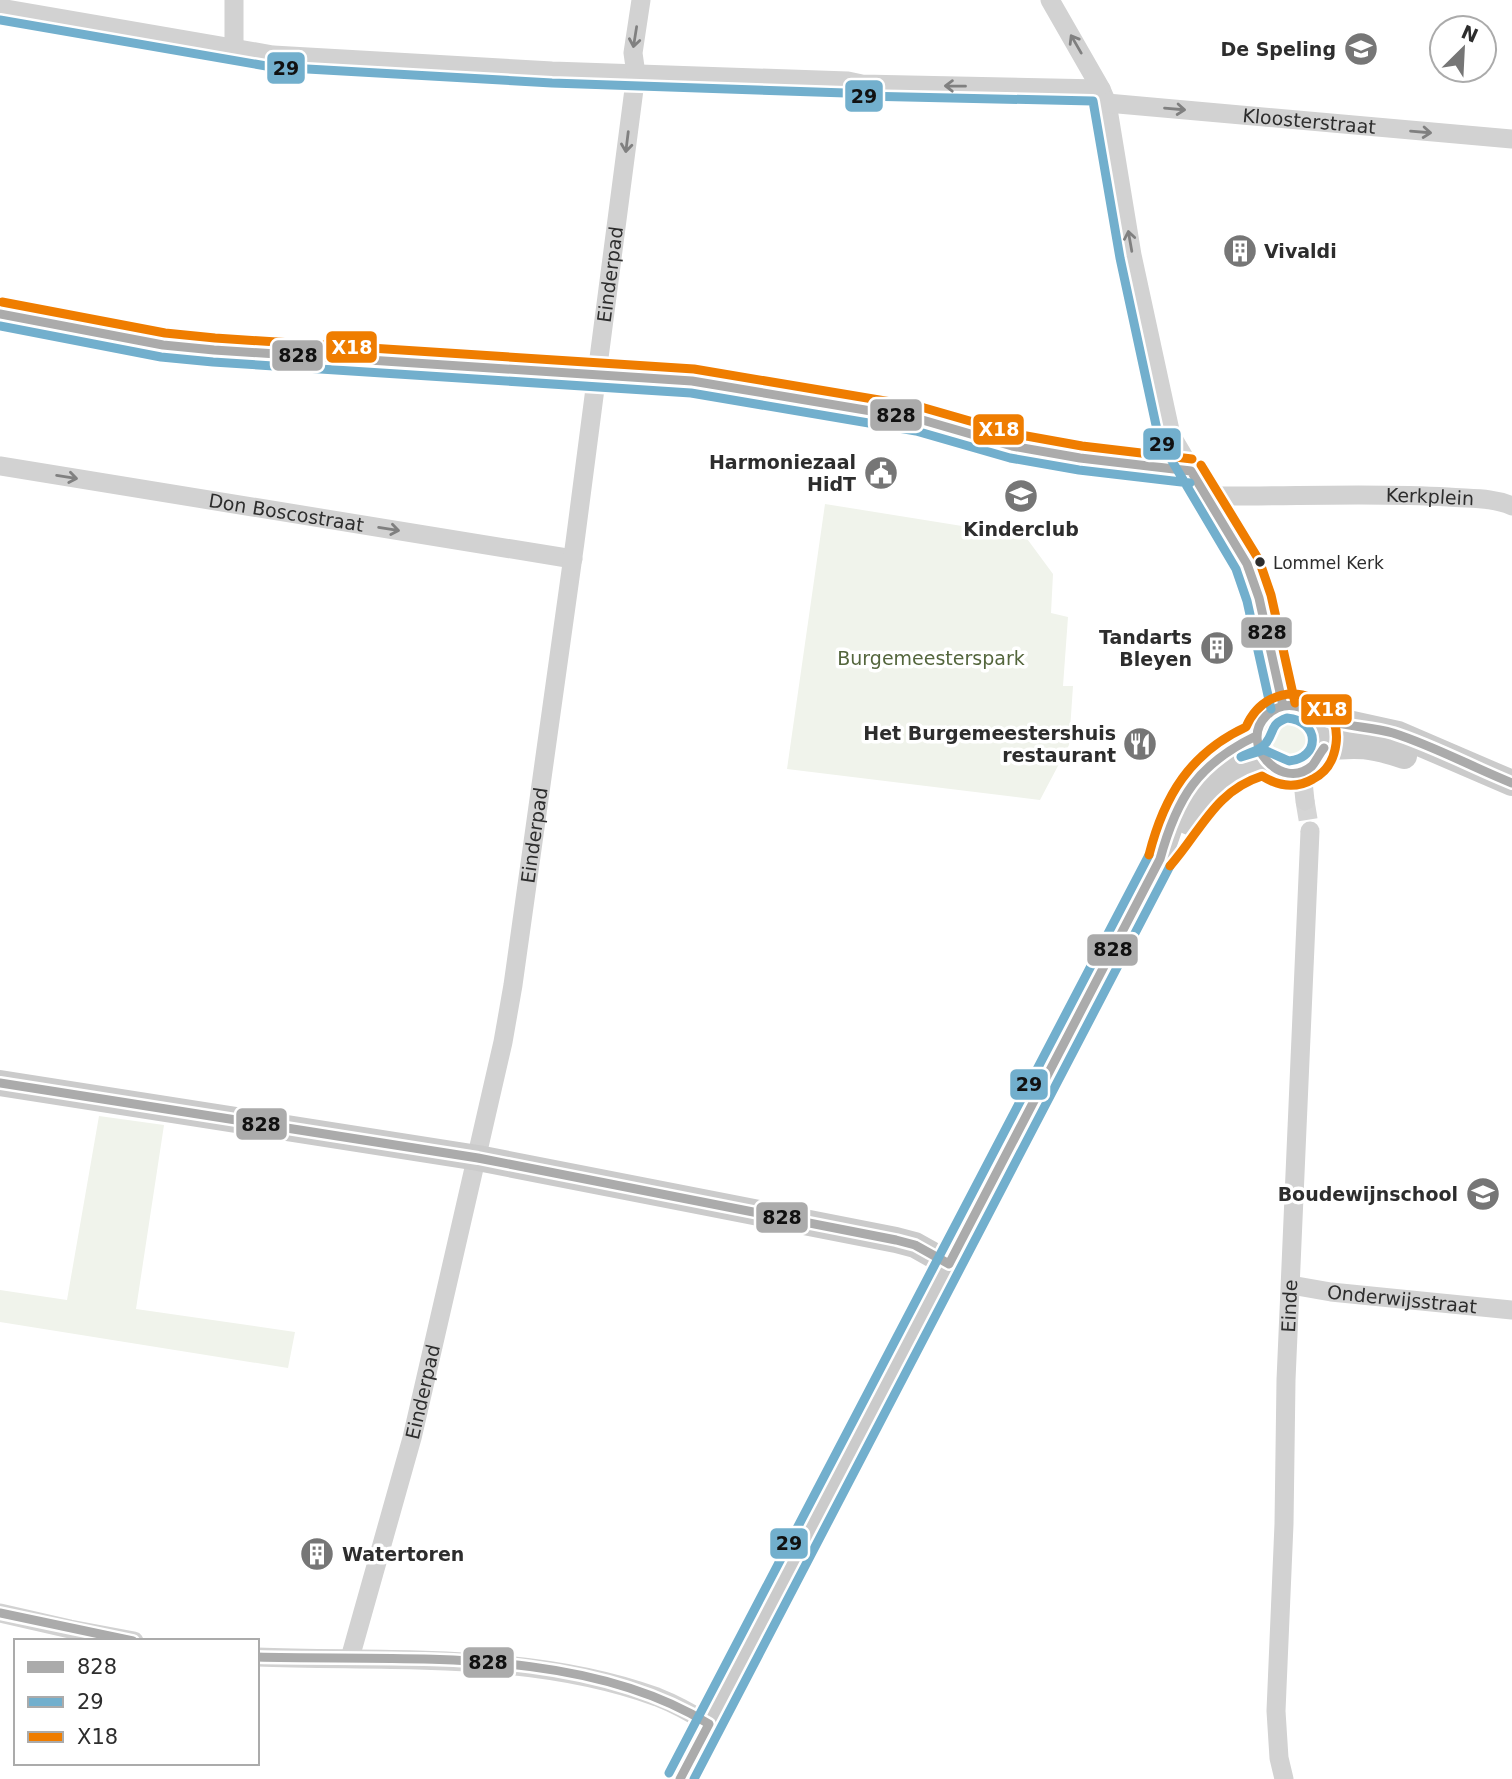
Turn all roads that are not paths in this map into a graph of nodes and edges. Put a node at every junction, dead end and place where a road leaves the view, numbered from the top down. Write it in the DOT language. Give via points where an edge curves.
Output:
graph roads {
  1 [pos="234,0"];
  2 [pos="641,0"];
  3 [pos="1050,0"];
  4 [pos="0,8"];
  5 [pos="234,48"];
  6 [pos="636,74"];
  7 [pos="1104,96"];
  8 [pos="1512,139"];
  9 [pos="0,314"];
  10 [pos="598,375"];
  11 [pos="0,466"];
  12 [pos="1191,471"];
  13 [pos="1206,496"];
  14 [pos="1512,506"];
  15 [pos="573,559"];
  16 [pos="1283,706"];
  17 [pos="1316,716"];
  18 [pos="1256,736"];
  19 [pos="1324,748"];
  20 [pos="1420,752"];
  21 [pos="1264,762"];
  22 [pos="1302,772"];
  23 [pos="1512,783"];
  24 [pos="1512,798"];
  25 [pos="1305,801"];
  26 [pos="1310,831"];
  27 [pos="1160,859"];
  28 [pos="0,1083"];
  29 [pos="478,1157"];
  30 [pos="949,1264"];
  31 [pos="1292,1285"];
  32 [pos="1512,1310"];
  33 [pos="0,1613"];
  34 [pos="124,1639"];
  35 [pos="259,1657"];
  36 [pos="350,1658"];
  37 [pos="709,1724"];
  38 [pos="680,1779"];
  39 [pos="1284,1779"];
  1 -- 5 [label="street"];
  2 -- 6 [label="street, Einderpad, one-way" via="633,52"];
  7 -- 3 [label="street, one-way"];
  4 -- 5 [label="street, Kloosterstraat"];
  5 -- 6 [label="street, Kloosterstraat" via="273,55"];
  7 -- 6 [label="street, Kloosterstraat, one-way"];
  6 -- 10 [label="street, Einderpad, one-way"];
  7 -- 8 [label="street, Kloosterstraat, one-way"];
  12 -- 7 [label="street, one-way" via="1171,435 1153,358"];
  9 -- 10 [label="street" via="163,345"];
  10 -- 12 [label="street" via="692,381 816,401 919,419 1012,446"];
  10 -- 15 [label="street, Einderpad"];
  11 -- 15 [label="street, Don Boscostraat, one-way"];
  12 -- 13 [label="street"];
  13 -- 14 [label="street, Kerkplein" via="1406,494 1494,500"];
  13 -- 16 [label="street" via="1247,564"];
  15 -- 29 [label="street, Einderpad" via="513,985"];
  16 -- 17 [label="main road" via="1296,705"];
  16 -- 18 [label="main road" via="1261,720"];
  17 -- 19 [label="main road" via="1325,737"];
  17 -- 20 [label="main road" via="1398,734"];
  18 -- 21 [label="main road"];
  18 -- 27 [label="main road" via="1205,769 1177,811"];
  19 -- 20 [label="main road" via="1357,744"];
  19 -- 22 [label="main road"];
  20 -- 23 [label="main road"];
  20 -- 24 [label="main road" via="1493,793"];
  21 -- 22 [label="main road" via="1275,771"];
  21 -- 27 [label="main road" via="1234,771 1222,780"];
  22 -- 25 [label="street"];
  26 -- 31 [label="street, Einde"];
  27 -- 30 [label="main road"];
  28 -- 29 [label="main road"];
  29 -- 30 [label="main road" via="896,1240"];
  29 -- 36 [label="street, Einderpad" via="412,1438"];
  30 -- 37 [label="main road"];
  31 -- 32 [label="street, Onderwijsstraat"];
  31 -- 39 [label="street, Einde" via="1276,1712"];
  33 -- 34 [label="street"];
  35 -- 36 [label="street"];
  36 -- 37 [label="street" via="501,1664 572,1675 658,1697"];
  37 -- 38 [label="main road"];
}
